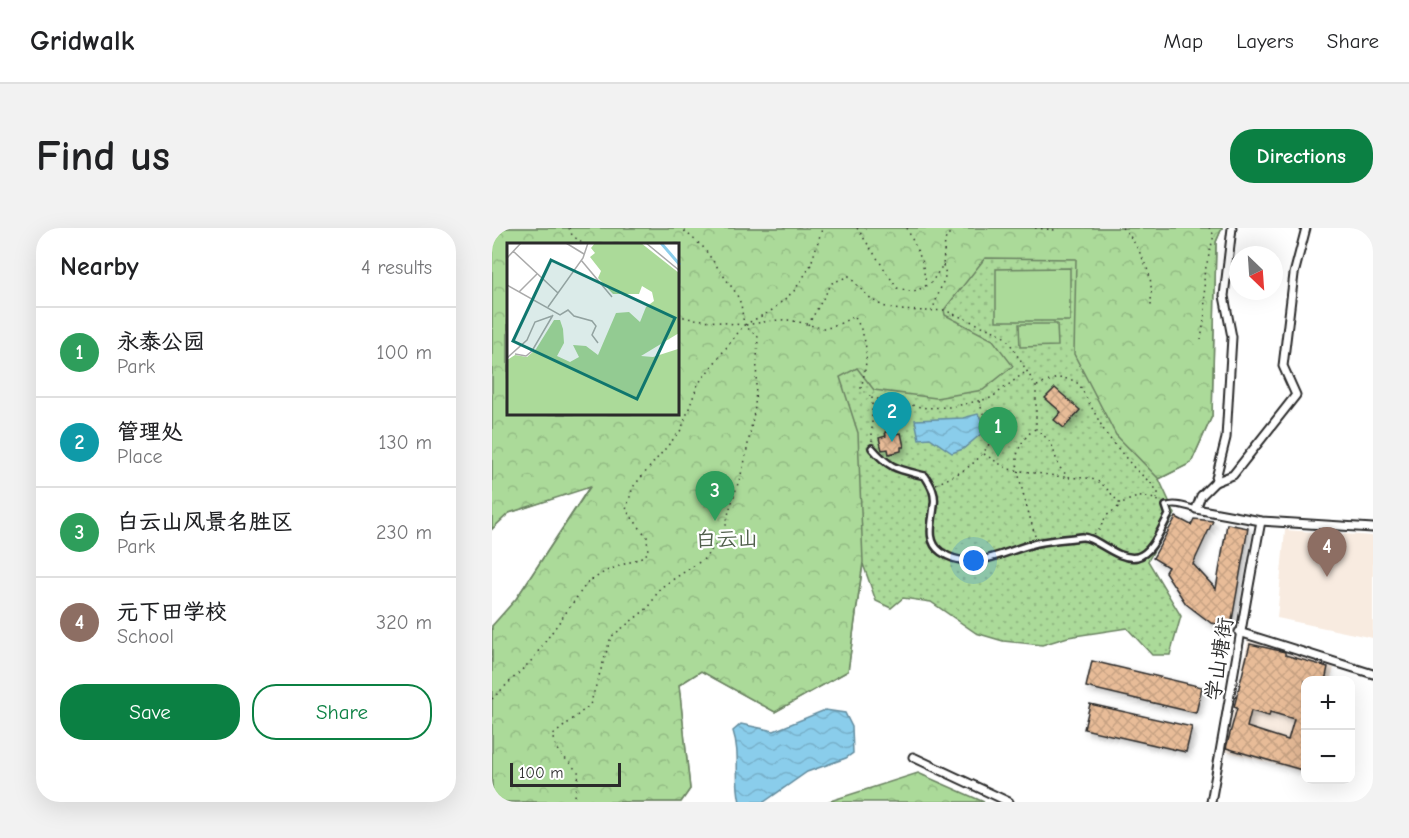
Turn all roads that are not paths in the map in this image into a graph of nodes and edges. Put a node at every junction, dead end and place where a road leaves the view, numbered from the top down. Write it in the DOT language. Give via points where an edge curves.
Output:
graph roads {
  1 [pos="1232,228"];
  2 [pos="1306,228"];
  3 [pos="872,448"];
  4 [pos="1215,482"];
  5 [pos="1166,506"];
  6 [pos="1196,509"];
  7 [pos="1261,521"];
  8 [pos="1373,528"];
  9 [pos="1239,632"];
  10 [pos="1373,674"];
  11 [pos="914,758"];
  12 [pos="1009,802"];
  13 [pos="1210,802"];
  1 -- 4 [label="street" via="1224,296 1232,337 1226,438"];
  2 -- 4 [label="street" via="1294,274 1283,366 1296,395 1233,475"];
  3 -- 5 [label="street" via="886,464 926,476 935,504 932,540 940,552 964,562 977,562 1037,543 1086,537 1106,549 1138,557 1149,550 1169,515"];
  4 -- 6 [label="street" via="1201,496"];
  5 -- 6 [label="lane" via="1178,504"];
  6 -- 7 [label="street"];
  7 -- 8 [label="street"];
  7 -- 9 [label="street, 学山塘街"];
  9 -- 10 [label="street"];
  9 -- 13 [label="street, 学山塘街"];
  11 -- 12 [label="street"];
}
